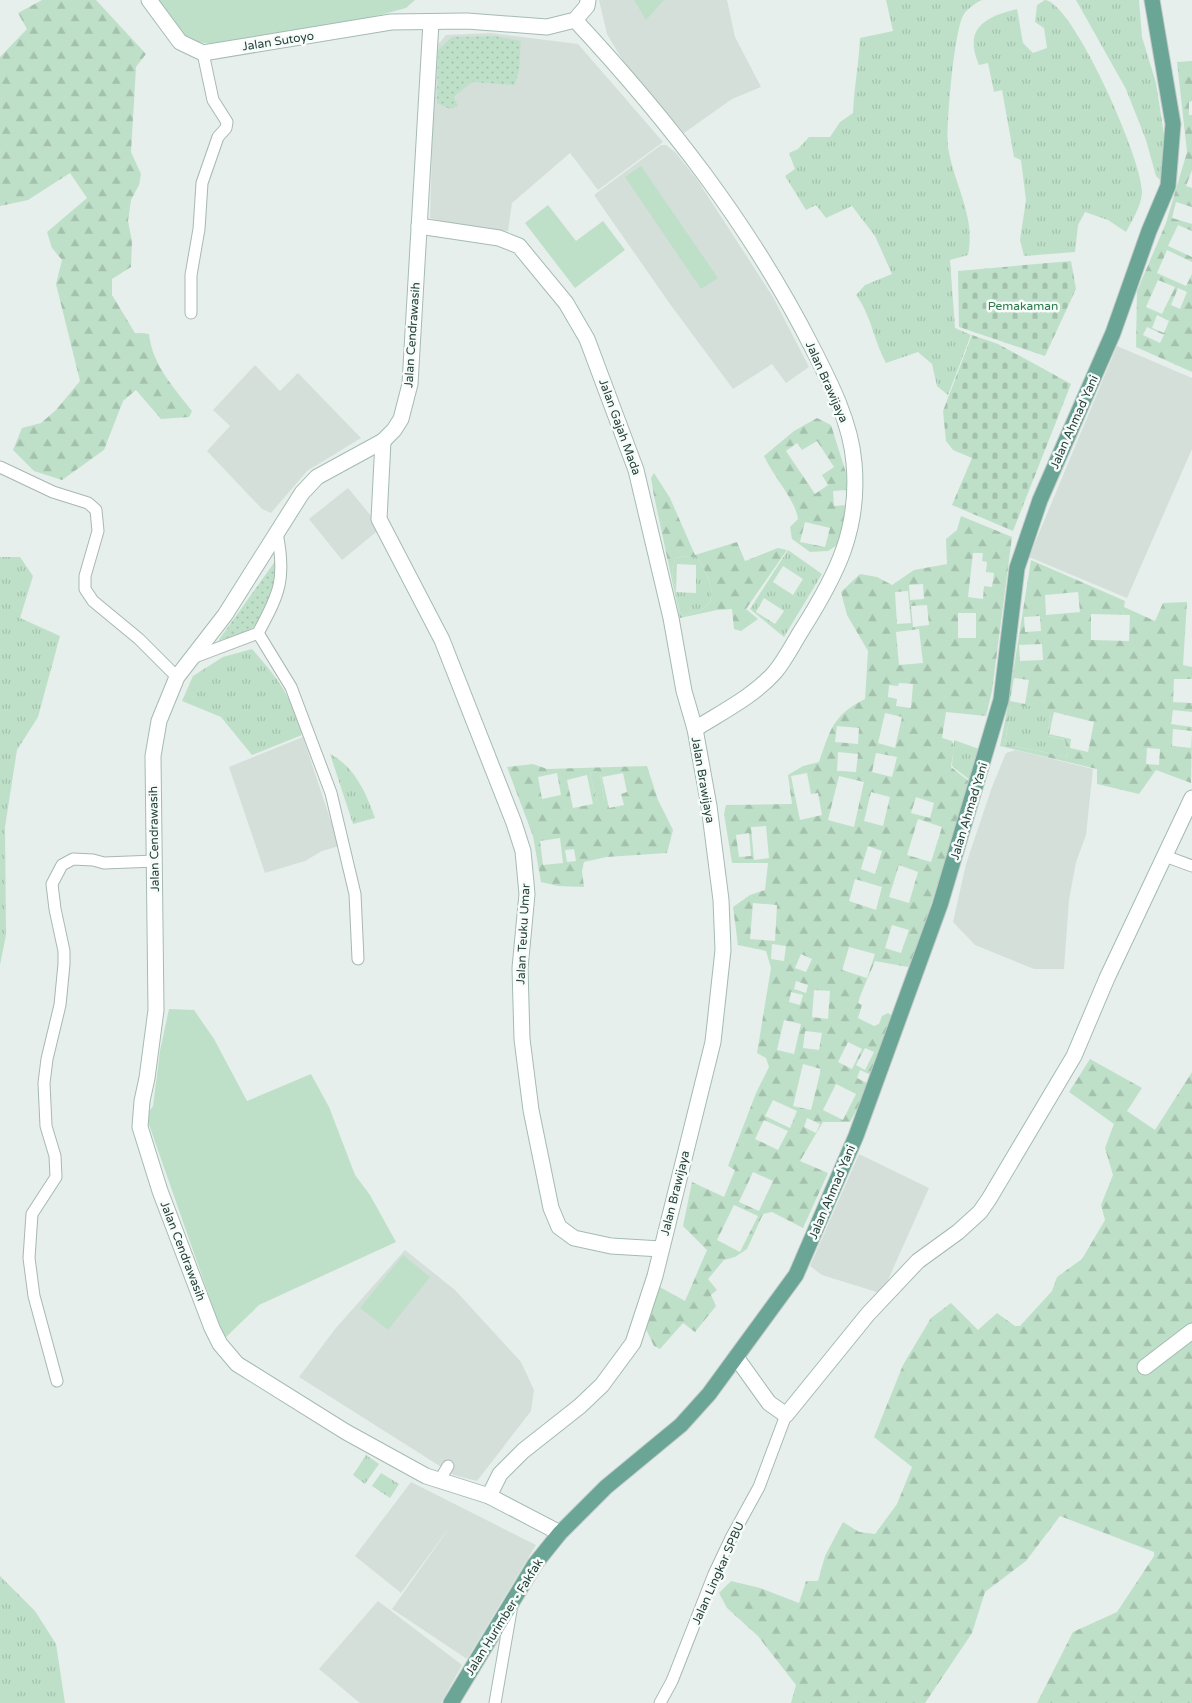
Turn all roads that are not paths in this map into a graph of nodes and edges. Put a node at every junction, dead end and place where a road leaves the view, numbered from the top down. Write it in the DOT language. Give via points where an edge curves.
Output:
graph roads {
  1 [pos="149,0"];
  2 [pos="588,0"];
  3 [pos="1152,0"];
  4 [pos="575,20"];
  5 [pos="431,22"];
  6 [pos="203,53"];
  7 [pos="419,226"];
  8 [pos="191,313"];
  9 [pos="383,441"];
  10 [pos="0,467"];
  11 [pos="277,533"];
  12 [pos="258,633"];
  13 [pos="192,658"];
  14 [pos="177,677"];
  15 [pos="695,729"];
  16 [pos="1192,798"];
  17 [pos="1165,856"];
  18 [pos="155,861"];
  19 [pos="1192,866"];
  20 [pos="358,959"];
  21 [pos="660,1249"];
  22 [pos="1192,1331"];
  23 [pos="736,1357"];
  24 [pos="1145,1367"];
  25 [pos="58,1381"];
  26 [pos="786,1415"];
  27 [pos="448,1466"];
  28 [pos="439,1481"];
  29 [pos="489,1496"];
  30 [pos="560,1533"];
  31 [pos="513,1601"];
  32 [pos="451,1703"];
  33 [pos="495,1703"];
  34 [pos="660,1703"];
  1 -- 6 [label="main road" via="180,42"];
  2 -- 4 [label="main road"];
  3 -- 23 [label="main road, Jalan Ahmad Yani" via="1173,124 1168,186 1113,333 1022,547 1015,577 1001,700 940,905 899,1021 856,1136 796,1275"];
  4 -- 5 [label="main road, Jalan Sutoyo" via="547,28"];
  4 -- 15 [label="main road, Jalan Brawijaya" via="685,148 738,218 795,313 819,361 841,411 854,461 854,505 849,538 814,611 775,672"];
  5 -- 6 [label="main road, Jalan Sutoyo" via="391,22"];
  5 -- 7 [label="main road, Jalan Cendrawasih"];
  6 -- 8 [label="street" via="214,100 227,122 218,137 202,183 191,275"];
  7 -- 9 [label="main road, Jalan Cendrawasih" via="410,384 401,419"];
  7 -- 15 [label="main road, Jalan Gajah Mada" via="499,238 518,246 579,324 636,470"];
  9 -- 11 [label="main road, Jalan Cendrawasih" via="317,477 302,492"];
  9 -- 21 [label="main road, Jalan Teuku Umar" via="379,519 442,640 523,851 527,894 520,968 522,1039 531,1110 551,1208 559,1227 574,1238 611,1246"];
  10 -- 14 [label="street" via="53,492 88,503 96,510 98,531 84,583 88,596 139,639"];
  11 -- 12 [label="street" via="283,567 280,588"];
  11 -- 13 [label="main road, Jalan Cendrawasih" via="225,615"];
  12 -- 13 [label="street"];
  12 -- 20 [label="street" via="298,703 331,793 355,894"];
  13 -- 14 [label="main road, Jalan Cendrawasih"];
  14 -- 18 [label="main road, Jalan Cendrawasih" via="159,721 153,756"];
  15 -- 21 [label="main road, Jalan Brawijaya" via="709,806 724,950 713,1042"];
  16 -- 17 [label="main road"];
  17 -- 19 [label="street"];
  17 -- 26 [label="main road" via="1074,1056 989,1198 968,1223 924,1255 894,1286"];
  18 -- 25 [label="street" via="104,863 73,859 62,865 52,884 64,951 60,1005 48,1051 44,1083 46,1126 55,1156 56,1177 32,1214 29,1258 34,1296"];
  18 -- 28 [label="main road, Jalan Cendrawasih" via="156,1010 140,1127 160,1191 212,1328 220,1344 237,1364 346,1432"];
  21 -- 29 [label="main road, Jalan Brawijaya" via="655,1276 633,1342 618,1366 580,1406 507,1466 496,1479"];
  22 -- 24 [label="main road"];
  23 -- 26 [label="main road" via="769,1403"];
  23 -- 30 [label="main road, Jalan Ahmad Yani" via="681,1425 606,1487"];
  26 -- 34 [label="street, Jalan Lingkar SPBU" via="759,1487 727,1547"];
  27 -- 28 [label="street"];
  28 -- 29 [label="main road, Jalan Cendrawasih"];
  29 -- 30 [label="main road, Jalan Cendrawasih"];
  30 -- 31 [label="main road, Jalan Hurimber - Fakfak" via="535,1564"];
  31 -- 32 [label="main road, Jalan Hurimber - Fakfak"];
  31 -- 33 [label="street"];
}
